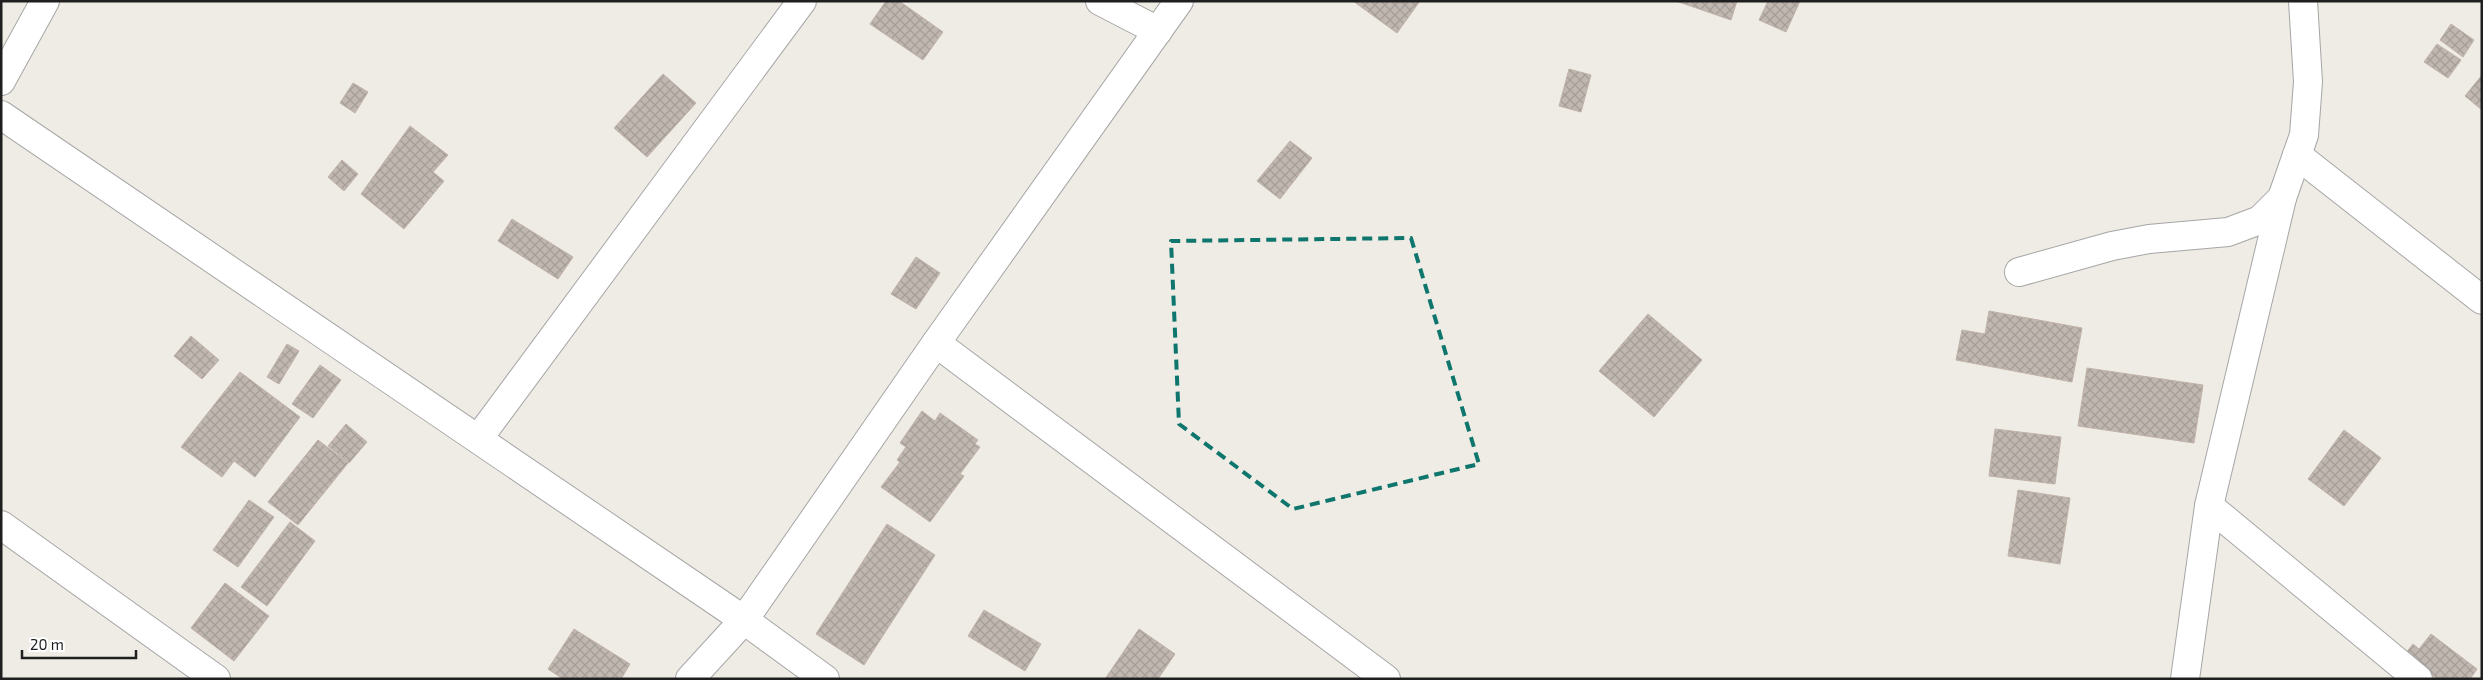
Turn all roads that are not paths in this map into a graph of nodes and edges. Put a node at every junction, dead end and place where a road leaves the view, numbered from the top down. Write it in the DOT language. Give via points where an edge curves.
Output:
graph roads {
  1 [pos="45,1"];
  2 [pos="802,1"];
  3 [pos="1100,1"];
  4 [pos="1179,1"];
  5 [pos="2303,1"];
  6 [pos="1158,31"];
  7 [pos="1,81"];
  8 [pos="1,115"];
  9 [pos="2297,155"];
  10 [pos="2282,198"];
  11 [pos="2019,272"];
  12 [pos="2482,300"];
  13 [pos="936,343"];
  14 [pos="478,439"];
  15 [pos="2209,506"];
  16 [pos="1,525"];
  17 [pos="744,620"];
  18 [pos="216,679"];
  19 [pos="690,679"];
  20 [pos="825,679"];
  21 [pos="1386,679"];
  22 [pos="2185,679"];
  23 [pos="2418,679"];
  1 -- 7 [label="street"];
  2 -- 14 [label="street"];
  3 -- 6 [label="street"];
  4 -- 6 [label="street"];
  5 -- 9 [label="street" via="2308,82 2304,135"];
  6 -- 13 [label="street"];
  8 -- 14 [label="street"];
  9 -- 10 [label="street"];
  9 -- 12 [label="street"];
  10 -- 11 [label="street" via="2260,220 2228,232 2149,239 2112,246"];
  10 -- 15 [label="street"];
  13 -- 17 [label="street"];
  13 -- 21 [label="street"];
  14 -- 17 [label="street"];
  15 -- 22 [label="street"];
  15 -- 23 [label="street"];
  16 -- 18 [label="street"];
  17 -- 19 [label="street"];
  17 -- 20 [label="street"];
}
